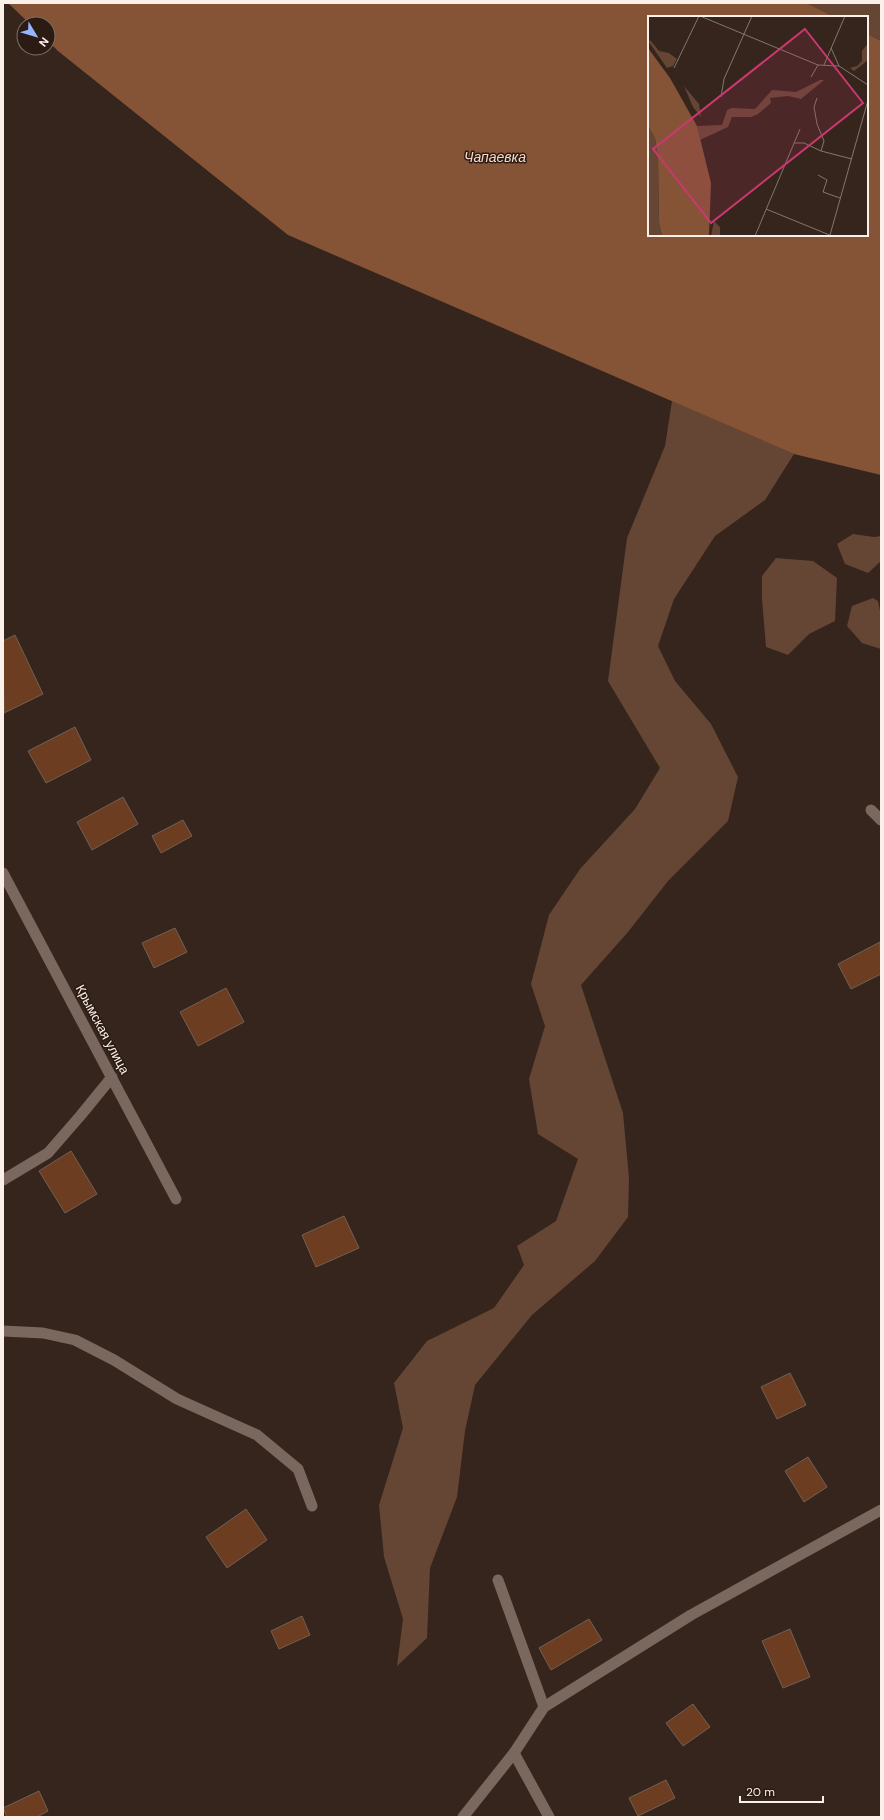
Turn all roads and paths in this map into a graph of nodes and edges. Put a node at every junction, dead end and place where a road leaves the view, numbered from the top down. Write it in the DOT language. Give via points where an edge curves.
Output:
graph roads {
  1 [pos="871,810"];
  2 [pos="881,820"];
  3 [pos="3,872"];
  4 [pos="112,1077"];
  5 [pos="3,1180"];
  6 [pos="176,1199"];
  7 [pos="3,1331"];
  8 [pos="312,1506"];
  9 [pos="881,1510"];
  10 [pos="498,1580"];
  11 [pos="544,1707"];
  12 [pos="514,1753"];
  13 [pos="463,1817"];
  14 [pos="549,1817"];
  1 -- 2 [label="street"];
  3 -- 4 [label="street, Крымская улица"];
  4 -- 5 [label="street" via="48,1153"];
  4 -- 6 [label="street, Крымская улица"];
  7 -- 8 [label="street" via="43,1333 75,1340 114,1360 177,1399 257,1436 298,1469"];
  9 -- 11 [label="street" via="691,1614"];
  10 -- 11 [label="street"];
  11 -- 12 [label="street"];
  12 -- 13 [label="street"];
  12 -- 14 [label="street"];
}
